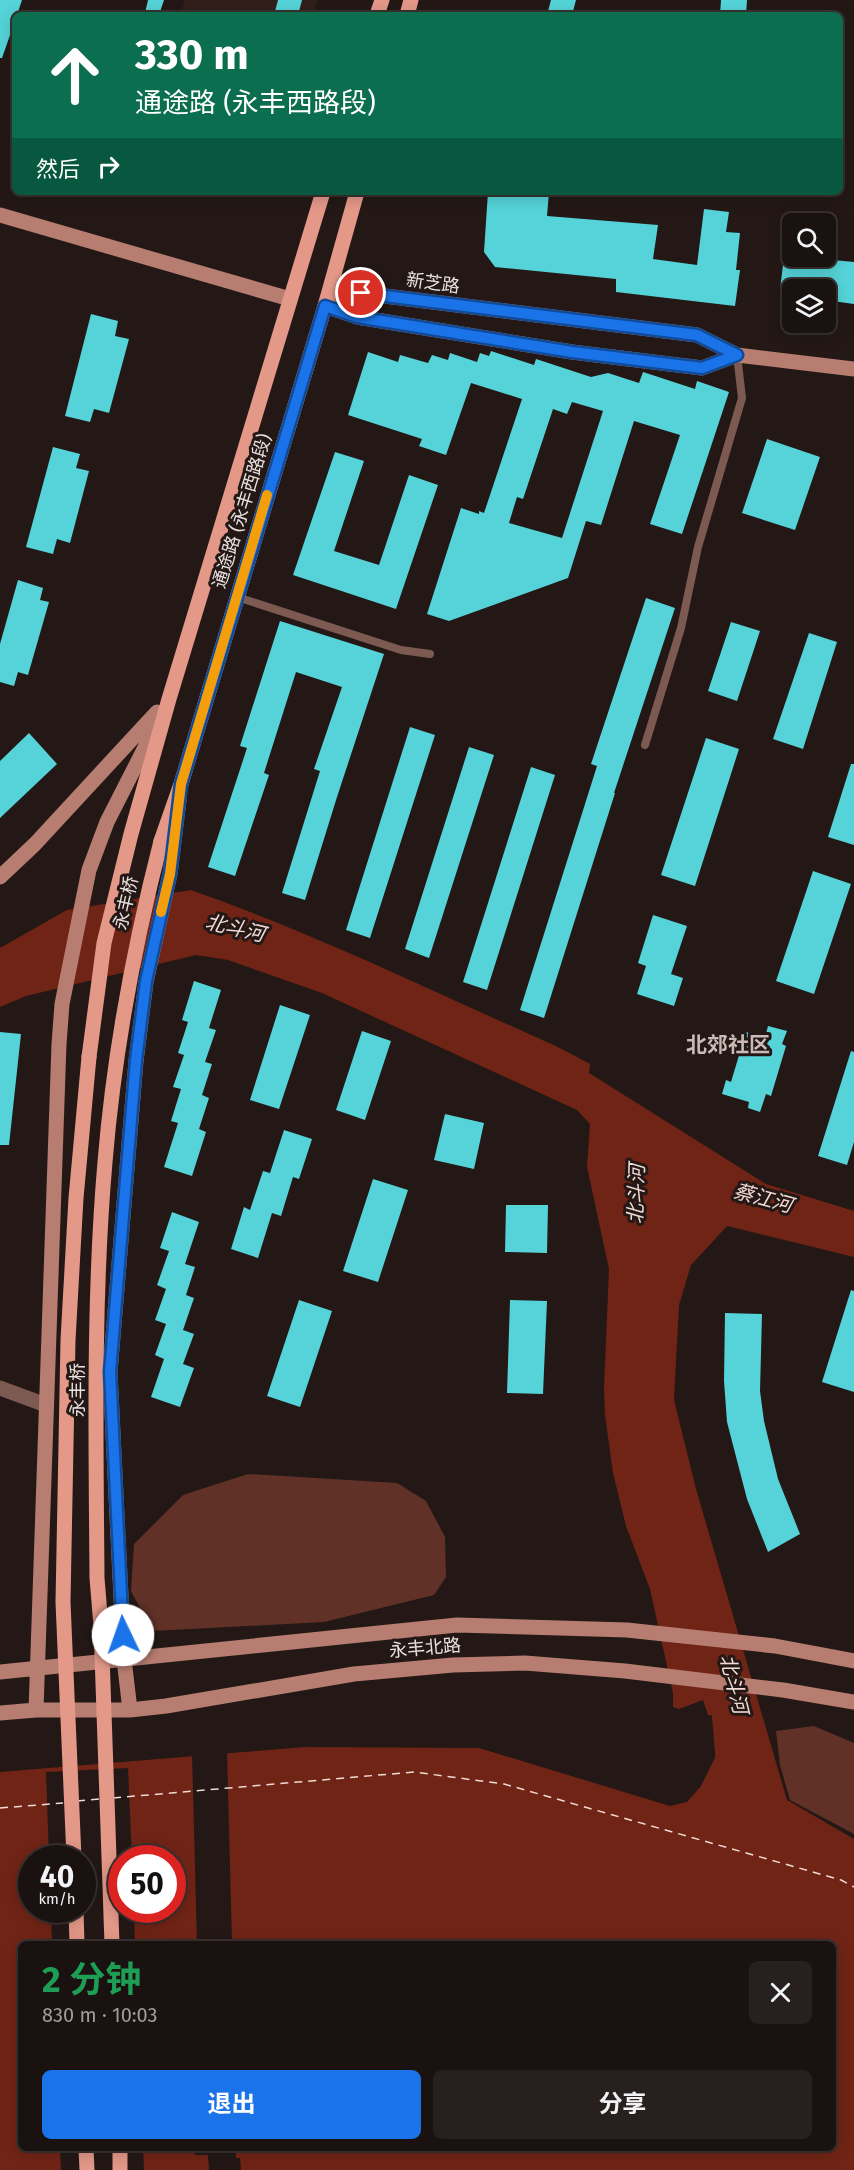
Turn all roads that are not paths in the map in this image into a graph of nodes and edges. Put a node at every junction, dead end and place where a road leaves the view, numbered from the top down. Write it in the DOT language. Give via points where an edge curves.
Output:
graph roads {
  1 [pos="321,195"];
  2 [pos="356,195"];
  3 [pos="0,215"];
  4 [pos="290,299"];
  5 [pos="325,306"];
  6 [pos="737,355"];
  7 [pos="854,369"];
  8 [pos="237,597"];
  9 [pos="430,654"];
  10 [pos="169,699"];
  11 [pos="645,745"];
  12 [pos="181,784"];
  13 [pos="131,834"];
  14 [pos="161,841"];
  15 [pos="0,877"];
  16 [pos="0,1388"];
  17 [pos="46,1405"];
  18 [pos="124,1659"];
  19 [pos="854,1661"];
  20 [pos="38,1668"];
  21 [pos="0,1672"];
  22 [pos="854,1702"];
  23 [pos="36,1710"];
  24 [pos="130,1710"];
  25 [pos="0,1713"];
  26 [pos="73,1845"];
  27 [pos="76,1923"];
  28 [pos="77,1941"];
  29 [pos="112,1941"];
  30 [pos="86,2151"];
  31 [pos="120,2151"];
  32 [pos="87,2170"];
  33 [pos="120,2170"];
  1 -- 4 [label="main road, 通途路 (永丰西路段)"];
  2 -- 5 [label="main road, 通途路 (永丰西路段)"];
  3 -- 4 [label="main road"];
  4 -- 10 [label="main road, 通途路 (永丰西路段)"];
  5 -- 6 [label="main road, 新芝路" via="357,317 572,352 702,368"];
  5 -- 6 [label="main road, 新芝路" via="361,293 697,335"];
  5 -- 8 [label="main road, 通途路 (永丰西路段)"];
  6 -- 7 [label="main road, 新芝路"];
  6 -- 11 [label="lane" via="742,398"];
  8 -- 9 [label="lane" via="401,650"];
  8 -- 12 [label="main road, 通途路 (永丰西路段)"];
  10 -- 13 [label="main road, 通途路 (永丰西路段)"];
  10 -- 15 [label="main road"];
  10 -- 17 [label="main road" via="107,822 89,870 62,1004"];
  12 -- 14 [label="main road, 通途路 (永丰西路段)"];
  12 -- 18 [label="main road" via="170,874 146,981 136,1060 110,1372"];
  13 -- 26 [label="main road, 永丰桥, bridge" via="104,943 89,1057 73,1245 63,1602"];
  14 -- 29 [label="main road, 永丰桥, bridge" via="140,922 118,1048 105,1161 98,1282 97,1578"];
  16 -- 17 [label="street"];
  17 -- 20 [label="main road"];
  18 -- 19 [label="main road, 永丰北路" via="457,1625 627,1630 775,1646"];
  18 -- 20 [label="main road, 永丰北路"];
  18 -- 24 [label="main road"];
  20 -- 21 [label="main road, 永丰北路"];
  20 -- 23 [label="main road"];
  22 -- 24 [label="main road, 永丰北路" via="625,1671 525,1663 354,1674"];
  23 -- 24 [label="main road, 永丰北路"];
  23 -- 25 [label="main road, 永丰北路"];
  27 -- 28 [label="main road"];
  30 -- 32 [label="main road"];
  31 -- 33 [label="main road"];
}
